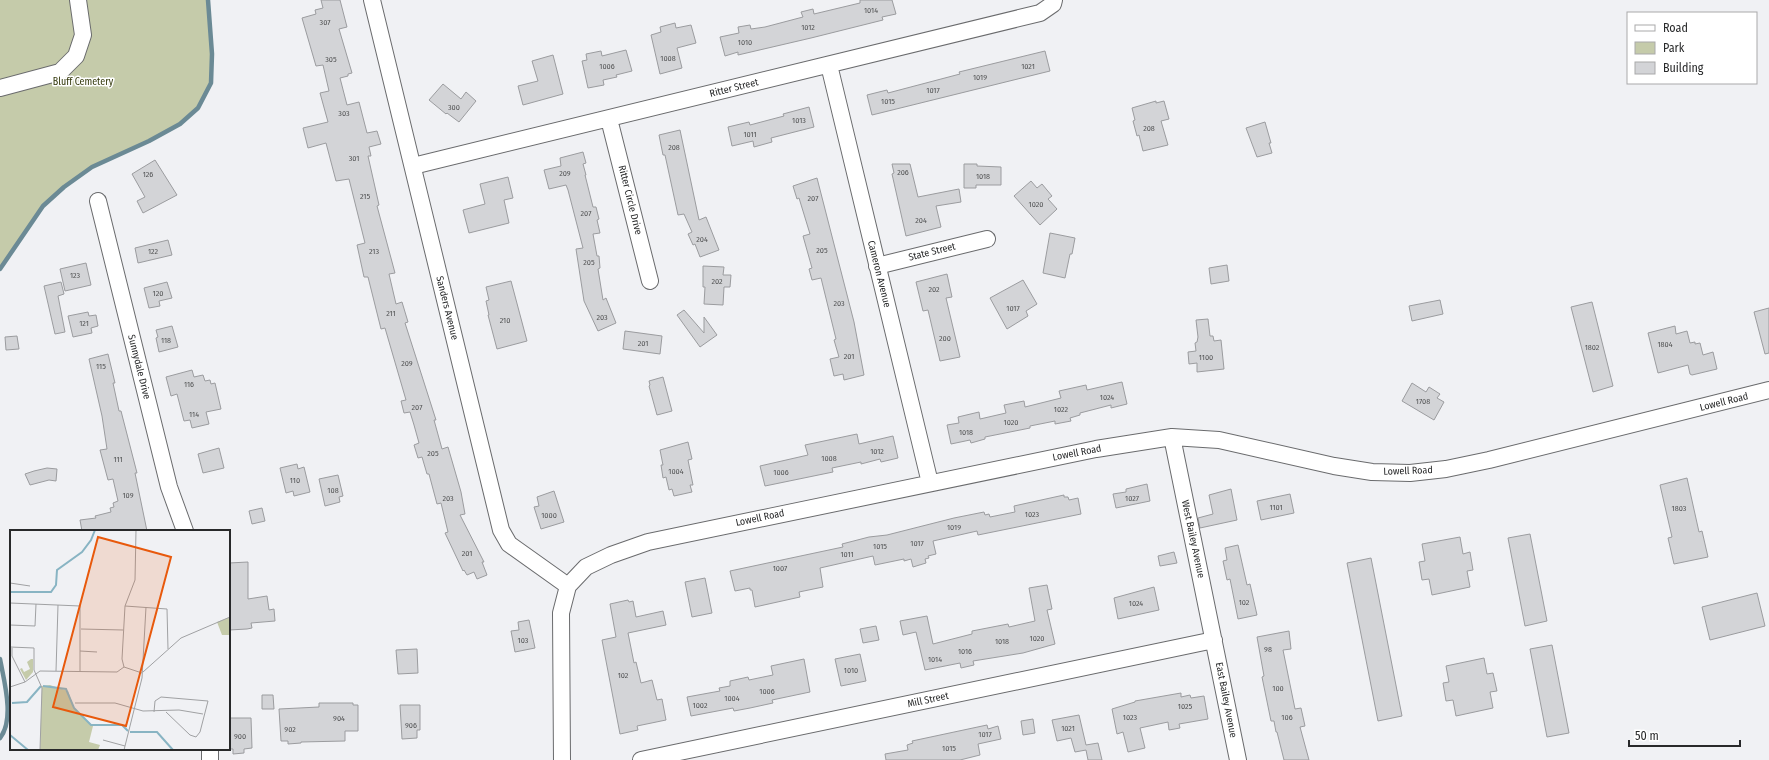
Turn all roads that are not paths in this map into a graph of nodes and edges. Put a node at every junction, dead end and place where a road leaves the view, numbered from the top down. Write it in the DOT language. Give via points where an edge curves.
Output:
graph roads {
  1 [pos="78,0"];
  2 [pos="372,0"];
  3 [pos="1053,2"];
  4 [pos="829,65"];
  5 [pos="0,88"];
  6 [pos="609,119"];
  7 [pos="413,166"];
  8 [pos="98,201"];
  9 [pos="986,239"];
  10 [pos="877,266"];
  11 [pos="650,281"];
  12 [pos="1769,390"];
  13 [pos="1172,437"];
  14 [pos="930,483"];
  15 [pos="185,530"];
  16 [pos="568,586"];
  17 [pos="1214,640"];
  18 [pos="562,760"];
  19 [pos="641,760"];
  20 [pos="1238,760"];
  1 -- 5 [label="street" via="83,35 76,56 60,72"];
  2 -- 7 [label="street, Sanders Avenue"];
  3 -- 4 [label="street, Ritter Street" via="1040,13"];
  4 -- 6 [label="street, Ritter Street"];
  4 -- 10 [label="street, Cameron Avenue"];
  6 -- 7 [label="street, Ritter Street"];
  6 -- 11 [label="street, Ritter Circle Drive"];
  7 -- 16 [label="street, Sanders Avenue" via="501,530 509,544"];
  8 -- 15 [label="street, Sunnydale Drive" via="169,487"];
  9 -- 10 [label="street, State Street"];
  10 -- 14 [label="street, Cameron Avenue"];
  12 -- 13 [label="street, Lowell Road" via="1489,460 1410,473 1372,472 1219,440"];
  13 -- 14 [label="street, Lowell Road" via="1096,449"];
  13 -- 17 [label="street, West Bailey Avenue"];
  14 -- 16 [label="street, Lowell Road" via="648,542 586,567"];
  16 -- 18 [label="street, Lowell Road" via="561,613"];
  17 -- 19 [label="street, Mill Street"];
  17 -- 20 [label="street, East Bailey Avenue"];
}
